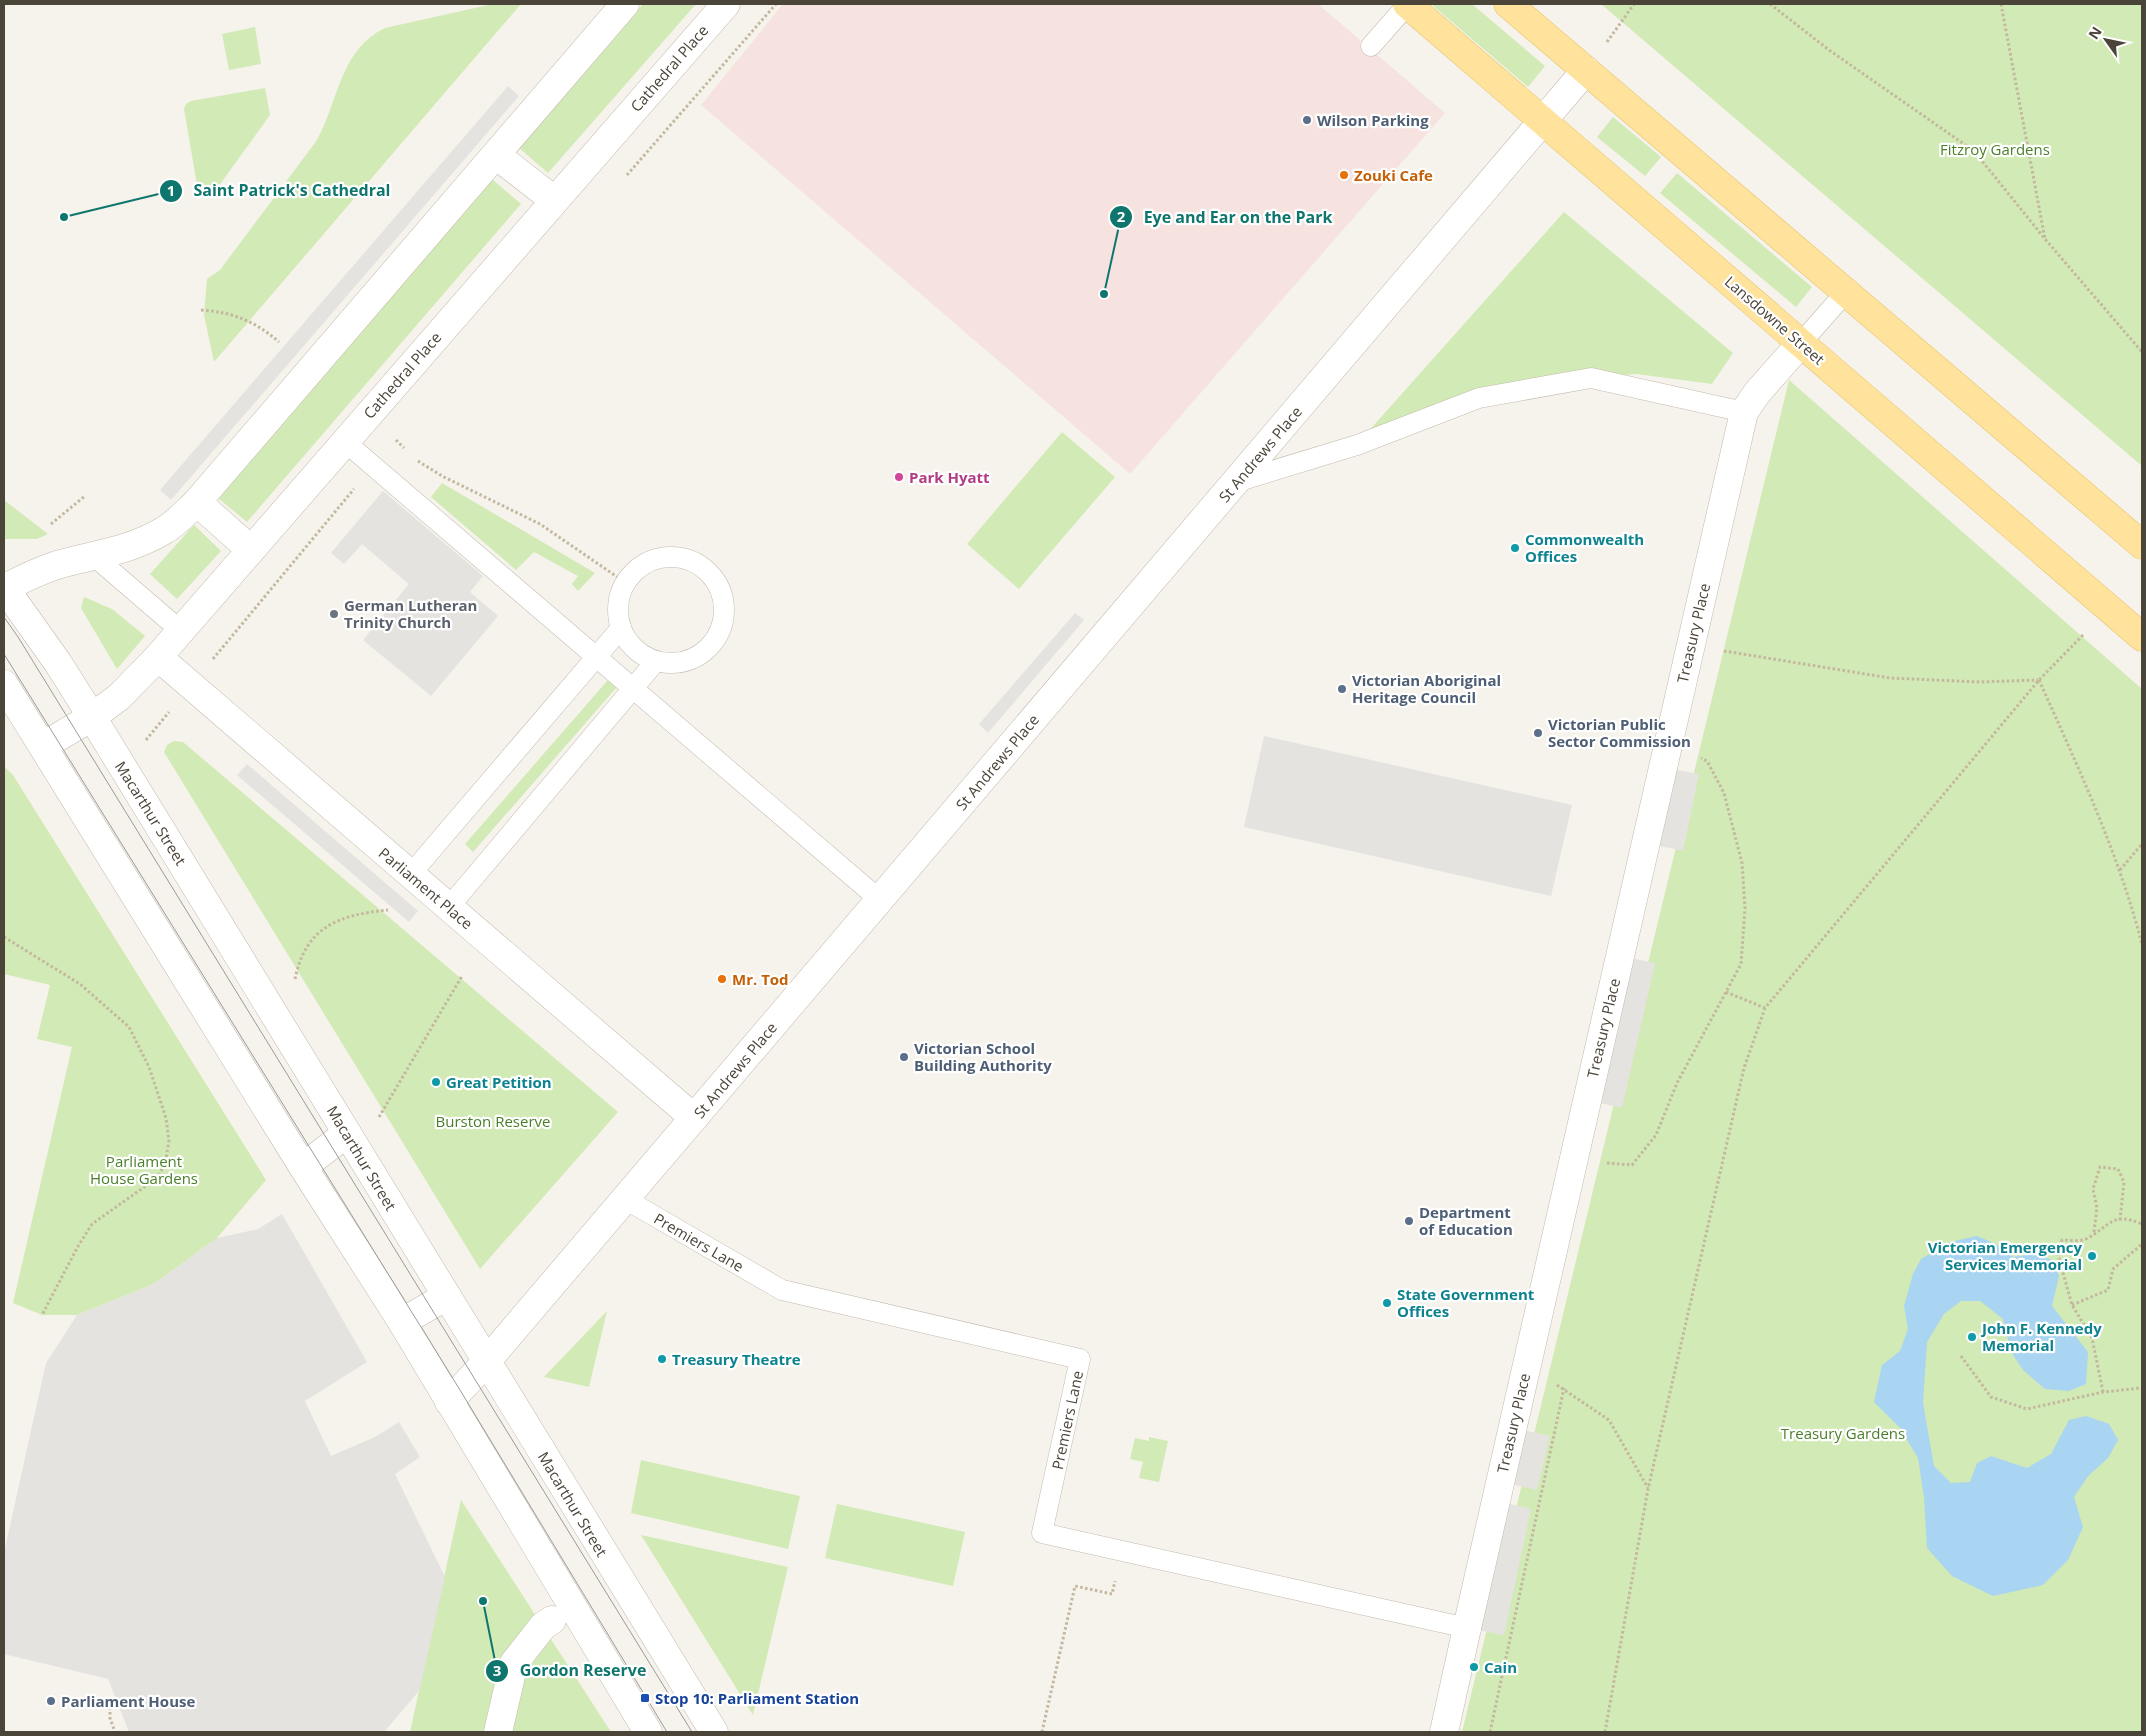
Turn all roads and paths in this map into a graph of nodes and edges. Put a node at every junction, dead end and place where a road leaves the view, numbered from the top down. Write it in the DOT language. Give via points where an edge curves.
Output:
graph roads {
  1 [pos="625,4"];
  2 [pos="726,4"];
  3 [pos="776,4"];
  4 [pos="1408,4"];
  5 [pos="1508,4"];
  6 [pos="1634,4"];
  7 [pos="1770,4"];
  8 [pos="2002,4"];
  9 [pos="1371,46"];
  10 [pos="1586,70"];
  11 [pos="1543,120"];
  12 [pos="496,154"];
  13 [pos="625,177"];
  14 [pos="554,200"];
  15 [pos="2045,240"];
  16 [pos="1846,292"];
  17 [pos="201,310"];
  18 [pos="279,342"];
  19 [pos="1801,343"];
  20 [pos="2142,352"];
  21 [pos="1744,412"];
  22 [pos="402,433"];
  23 [pos="396,440"];
  24 [pos="344,441"];
  25 [pos="406,451"];
  26 [pos="411,456"];
  27 [pos="374,466"];
  28 [pos="1236,482"];
  29 [pos="85,496"];
  30 [pos="198,502"];
  31 [pos="51,524"];
  32 [pos="2142,545"];
  33 [pos="251,550"];
  34 [pos="95,557"];
  35 [pos="626,583"];
  36 [pos="4,588"];
  37 [pos="2109,608"];
  38 [pos="621,628"];
  39 [pos="181,632"];
  40 [pos="2142,636"];
  41 [pos="1691,645"];
  42 [pos="158,657"];
  43 [pos="596,657"];
  44 [pos="656,662"];
  45 [pos="2039,680"];
  46 [pos="4,684"];
  47 [pos="190,686"];
  48 [pos="634,689"];
  49 [pos="92,717"];
  50 [pos="145,741"];
  51 [pos="43,746"];
  52 [pos="1700,758"];
  53 [pos="2142,844"];
  54 [pos="2120,870"];
  55 [pos="410,875"];
  56 [pos="880,900"];
  57 [pos="449,907"];
  58 [pos="388,910"];
  59 [pos="4,937"];
  60 [pos="2142,944"];
  61 [pos="462,976"];
  62 [pos="294,982"];
  63 [pos="1726,992"];
  64 [pos="1765,1008"];
  65 [pos="379,1118"];
  66 [pos="694,1118"];
  67 [pos="347,1133"];
  68 [pos="1572,1162"];
  69 [pos="303,1167"];
  70 [pos="625,1199"];
  71 [pos="2120,1220"];
  72 [pos="2142,1224"];
  73 [pos="2094,1233"];
  74 [pos="2142,1244"];
  75 [pos="447,1296"];
  76 [pos="2072,1305"];
  77 [pos="42,1315"];
  78 [pos="402,1322"];
  79 [pos="1961,1356"];
  80 [pos="486,1362"];
  81 [pos="2142,1388"];
  82 [pos="2103,1392"];
  83 [pos="449,1402"];
  84 [pos="1648,1489"];
  85 [pos="1113,1589"];
  86 [pos="552,1620"];
  87 [pos="1467,1628"];
  88 [pos="110,1697"];
  89 [pos="115,1732"];
  90 [pos="498,1732"];
  91 [pos="648,1732"];
  92 [pos="714,1732"];
  93 [pos="1042,1732"];
  94 [pos="1444,1732"];
  95 [pos="1490,1732"];
  96 [pos="1605,1732"];
  1 -- 12 [label="street"];
  2 -- 14 [label="street, Cathedral Place"];
  3 -- 13 [label="path"];
  4 -- 9 [label="lane"];
  4 -- 11 [label="main road, Lansdowne Street"];
  5 -- 10 [label="main road"];
  6 -- 10 [label="path"];
  7 -- 15 [label="path" via="1829,50 1974,151"];
  8 -- 15 [label="path"];
  10 -- 11 [label="street, St Andrews Place"];
  10 -- 16 [label="main road"];
  11 -- 19 [label="main road, Lansdowne Street"];
  11 -- 28 [label="street, St Andrews Place"];
  12 -- 14 [label="street"];
  12 -- 30 [label="street"];
  14 -- 24 [label="street, Cathedral Place"];
  15 -- 20 [label="path"];
  16 -- 19 [label="lane"];
  16 -- 32 [label="main road"];
  17 -- 18 [label="path" via="225,311 245,319"];
  19 -- 21 [label="street, Treasury Place"];
  19 -- 37 [label="main road, Lansdowne Street"];
  21 -- 28 [label="lane" via="1591,378 1479,398 1356,445"];
  21 -- 41 [label="street, Treasury Place"];
  22 -- 23 [label="path"];
  23 -- 25 [label="path"];
  23 -- 27 [label="path"];
  24 -- 27 [label="lane"];
  24 -- 33 [label="street, Cathedral Place"];
  26 -- 35 [label="path" via="442,476 540,524"];
  27 -- 43 [label="lane"];
  27 -- 47 [label="path"];
  28 -- 56 [label="street, St Andrews Place"];
  29 -- 31 [label="path"];
  30 -- 33 [label="street"];
  30 -- 34 [label="street" via="164,531"];
  33 -- 39 [label="street, Cathedral Place"];
  34 -- 36 [label="street" via="58,565"];
  34 -- 39 [label="lane"];
  35 -- 38 [label="lane" via="618,611"];
  35 -- 44 [label="lane" via="642,565 658,558 676,556 693,561 708,571 718,585 724,602 723,620 717,636 706,650 691,660 674,664"];
  36 -- 49 [label="street, Macarthur Street"];
  37 -- 40 [label="main road, Lansdowne Street"];
  37 -- 45 [label="path"];
  38 -- 43 [label="lane"];
  38 -- 44 [label="lane" via="641,655"];
  39 -- 42 [label="street, Cathedral Place"];
  41 -- 45 [label="path" via="1890,678 1980,682"];
  41 -- 68 [label="street, Treasury Place"];
  42 -- 47 [label="street, Parliament Place"];
  42 -- 49 [label="street, Cathedral Place" via="119,697"];
  43 -- 48 [label="lane"];
  43 -- 55 [label="lane"];
  44 -- 48 [label="lane"];
  45 -- 54 [label="path"];
  45 -- 64 [label="path"];
  46 -- 51 [label="street"];
  47 -- 50 [label="path"];
  47 -- 55 [label="street, Parliament Place"];
  48 -- 56 [label="lane"];
  48 -- 57 [label="lane"];
  49 -- 51 [label="street, Cathedral Place"];
  49 -- 67 [label="street, Macarthur Street"];
  51 -- 69 [label="street"];
  52 -- 63 [label="path" via="1707,761 1724,793 1742,863 1745,908 1741,964"];
  53 -- 54 [label="path"];
  54 -- 60 [label="path"];
  55 -- 57 [label="street, Parliament Place"];
  56 -- 66 [label="street, St Andrews Place"];
  57 -- 66 [label="street, Parliament Place"];
  58 -- 62 [label="path" via="345,917 322,929 302,953"];
  59 -- 77 [label="path" via="80,984 129,1027 149,1067 166,1118 169,1141 164,1164 156,1178 92,1224"];
  61 -- 65 [label="path"];
  63 -- 64 [label="path"];
  63 -- 68 [label="path" via="1677,1083 1656,1135 1632,1165"];
  64 -- 84 [label="path" via="1744,1068"];
  66 -- 70 [label="street, St Andrews Place"];
  67 -- 69 [label="street"];
  67 -- 75 [label="street, Macarthur Street"];
  68 -- 87 [label="street, Treasury Place"];
  69 -- 78 [label="street"];
  70 -- 80 [label="street, St Andrews Place"];
  70 -- 87 [label="lane, Premiers Lane" via="782,1290 1080,1359 1042,1533"];
  71 -- 72 [label="path" via="2126,1218"];
  71 -- 73 [label="path" via="2108,1223"];
  71 -- 73 [label="path" via="2124,1182 2118,1169 2100,1167 2093,1189 2097,1208"];
  73 -- 76 [label="path" via="2084,1240 2062,1240 2057,1251"];
  74 -- 76 [label="path" via="2113,1269 2108,1290"];
  75 -- 78 [label="street"];
  75 -- 80 [label="street, Macarthur Street"];
  76 -- 82 [label="path" via="2092,1338"];
  78 -- 83 [label="street"];
  79 -- 82 [label="path" via="1991,1397 2027,1409"];
  80 -- 83 [label="street, St Andrews Place"];
  80 -- 92 [label="street, Macarthur Street"];
  81 -- 82 [label="path"];
  83 -- 91 [label="street"];
  84 -- 95 [label="path" via="1609,1420 1564,1388"];
  84 -- 96 [label="path"];
  85 -- 93 [label="path" via="1112,1594 1075,1586"];
  86 -- 90 [label="street" via="543,1626 514,1663"];
  87 -- 94 [label="street, Treasury Place"];
  88 -- 89 [label="path" via="110,1718"];
}
